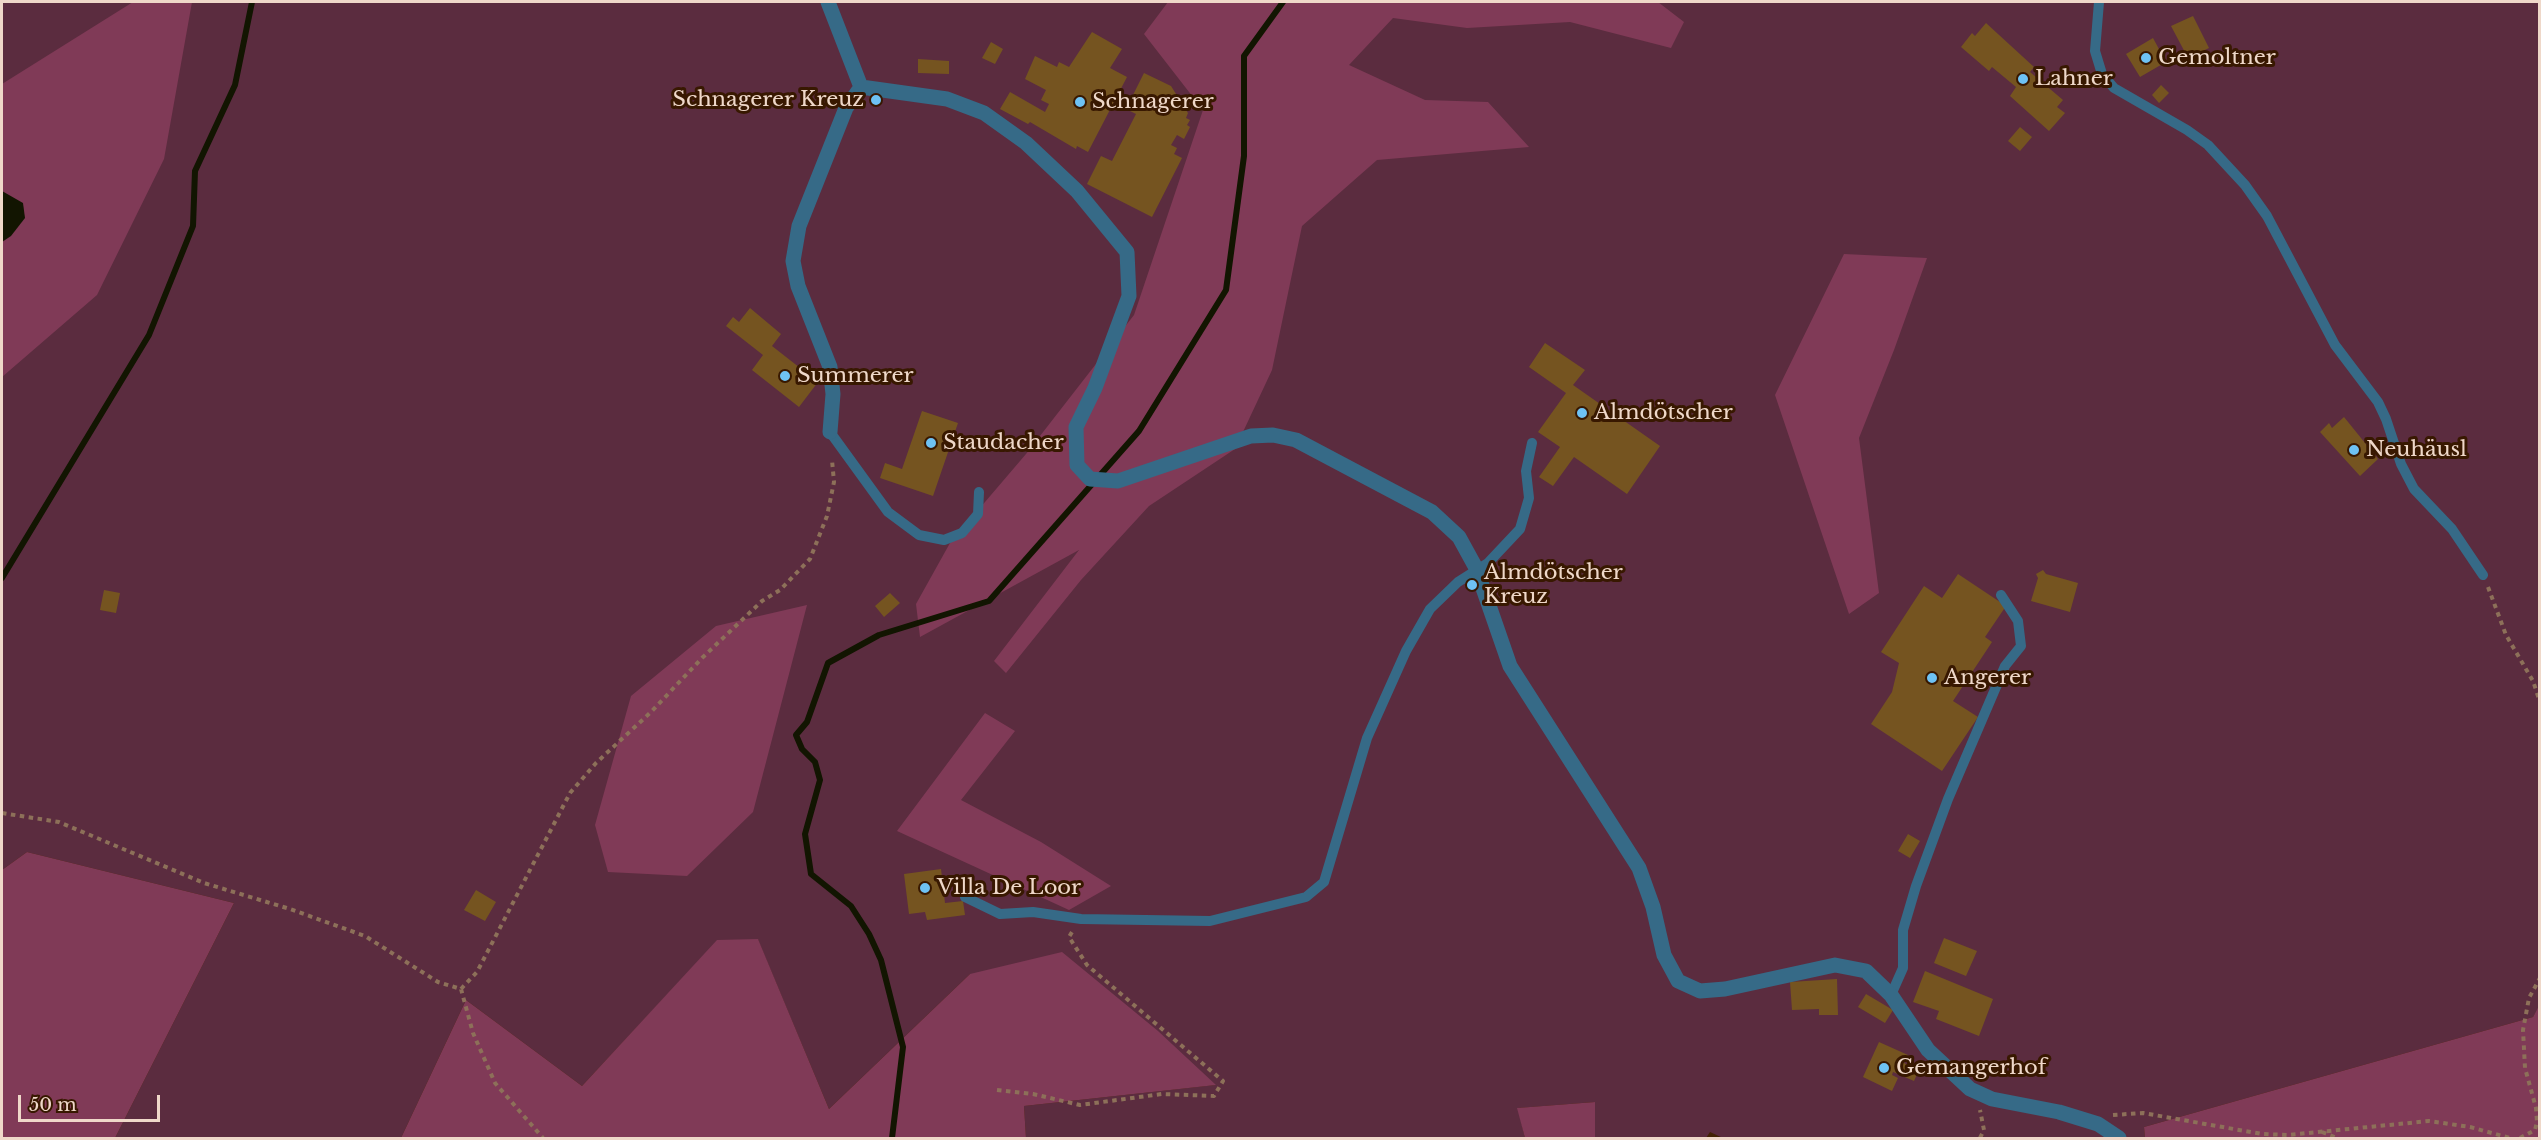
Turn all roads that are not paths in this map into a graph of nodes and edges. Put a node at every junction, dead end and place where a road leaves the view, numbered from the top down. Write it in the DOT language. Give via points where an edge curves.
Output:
graph roads {
  1 [pos="828,2"];
  2 [pos="2099,2"];
  3 [pos="861,87"];
  4 [pos="830,432"];
  5 [pos="1532,443"];
  6 [pos="979,492"];
  7 [pos="1476,568"];
  8 [pos="2483,575"];
  9 [pos="2001,596"];
  10 [pos="965,897"];
  11 [pos="1891,995"];
  12 [pos="2119,1138"];
  1 -- 3 [label="street"];
  2 -- 8 [label="lane" via="2095,51 2102,75 2114,88 2208,145 2245,185 2267,216 2335,345 2378,402 2414,489 2467,547"];
  3 -- 4 [label="street" via="846,108 799,226 793,261 798,286 830,367"];
  3 -- 7 [label="street" via="947,99 984,113 1026,142 1077,190 1127,252 1129,296 1076,428 1077,465 1090,479 1118,481 1251,436 1296,440 1432,513 1459,537"];
  4 -- 6 [label="lane" via="888,512 919,535 944,540 962,533 978,514"];
  5 -- 7 [label="lane" via="1526,471 1529,498 1520,529 1488,563"];
  7 -- 10 [label="lane" via="1430,609 1406,651 1367,738 1324,882 1305,897 1210,921 1081,919 1033,912 1000,914"];
  7 -- 11 [label="street" via="1510,666 1639,868 1664,955 1678,981 1700,990 1725,989 1835,965 1866,971"];
  9 -- 11 [label="lane" via="2018,621 2021,646 2005,666 1948,799 1903,930 1904,968"];
  11 -- 12 [label="street" via="1929,1050 1970,1089 1992,1099 2098,1124"];
}
